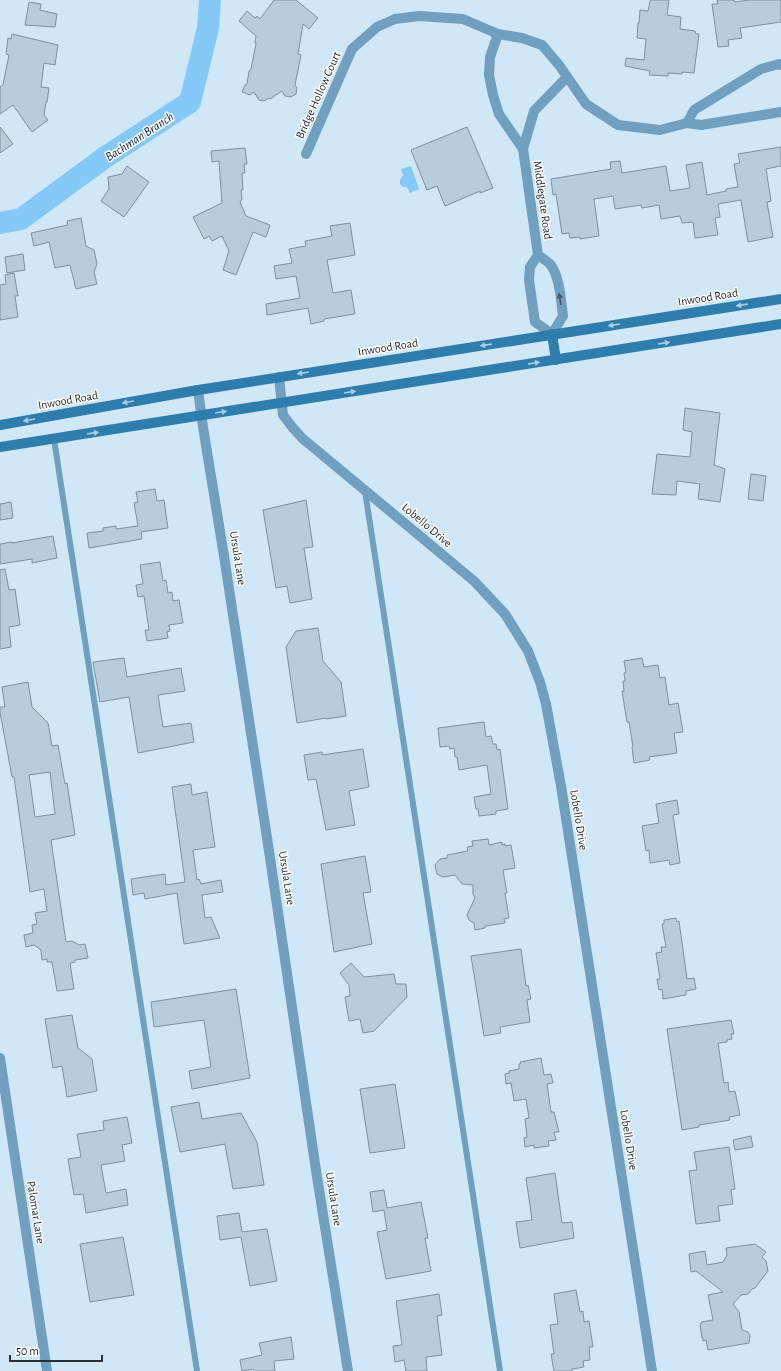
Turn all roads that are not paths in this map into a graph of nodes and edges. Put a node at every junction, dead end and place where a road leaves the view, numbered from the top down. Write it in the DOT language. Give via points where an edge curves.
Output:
graph roads {
  1 [pos="498,34"];
  2 [pos="781,66"];
  3 [pos="567,77"];
  4 [pos="781,112"];
  5 [pos="687,123"];
  6 [pos="522,149"];
  7 [pos="306,154"];
  8 [pos="538,255"];
  9 [pos="781,299"];
  10 [pos="781,324"];
  11 [pos="552,334"];
  12 [pos="556,360"];
  13 [pos="279,377"];
  14 [pos="198,390"];
  15 [pos="282,403"];
  16 [pos="202,415"];
  17 [pos="0,425"];
  18 [pos="54,439"];
  19 [pos="0,447"];
  20 [pos="364,489"];
  21 [pos="0,1058"];
  22 [pos="47,1371"];
  23 [pos="197,1371"];
  24 [pos="348,1371"];
  25 [pos="500,1371"];
  26 [pos="652,1371"];
  1 -- 3 [label="street, Bridge Hollow Court" via="542,45"];
  1 -- 6 [label="street, Middlegate Road" via="490,57 489,75 493,95 499,114"];
  1 -- 7 [label="street, Bridge Hollow Court" via="463,19 419,16 395,19 377,27 352,49"];
  2 -- 5 [label="street" via="779,64 761,69 694,110"];
  3 -- 5 [label="street, Bridge Hollow Court" via="586,104 618,125 660,130"];
  3 -- 6 [label="street, Middlegate Road" via="534,111"];
  4 -- 5 [label="street, Bridge Hollow Court" via="701,125"];
  6 -- 8 [label="street, Middlegate Road"];
  11 -- 8 [label="street, Middlegate Road, one-way" via="563,316 558,284 550,264"];
  8 -- 11 [label="street, Middlegate Road" via="530,266 529,280 535,322"];
  9 -- 11 [label="main road, Inwood Road, one-way"];
  12 -- 10 [label="main road, one-way"];
  11 -- 12 [label="main road"];
  11 -- 13 [label="main road, Inwood Road, one-way"];
  15 -- 12 [label="main road, one-way"];
  13 -- 14 [label="main road, Inwood Road"];
  13 -- 15 [label="street, Lobello Drive"];
  14 -- 16 [label="street, Ursula Lane"];
  14 -- 17 [label="main road, Inwood Road, one-way"];
  16 -- 15 [label="main road, one-way"];
  15 -- 20 [label="street, Lobello Drive" via="284,415 302,438"];
  18 -- 16 [label="main road, one-way"];
  16 -- 24 [label="street, Ursula Lane"];
  18 -- 19 [label="main road"];
  18 -- 23 [label="lane"];
  20 -- 25 [label="lane"];
  20 -- 26 [label="street, Lobello Drive" via="474,581 505,614 528,651 540,682 562,793"];
  21 -- 22 [label="street, Palomar Lane"];
}
